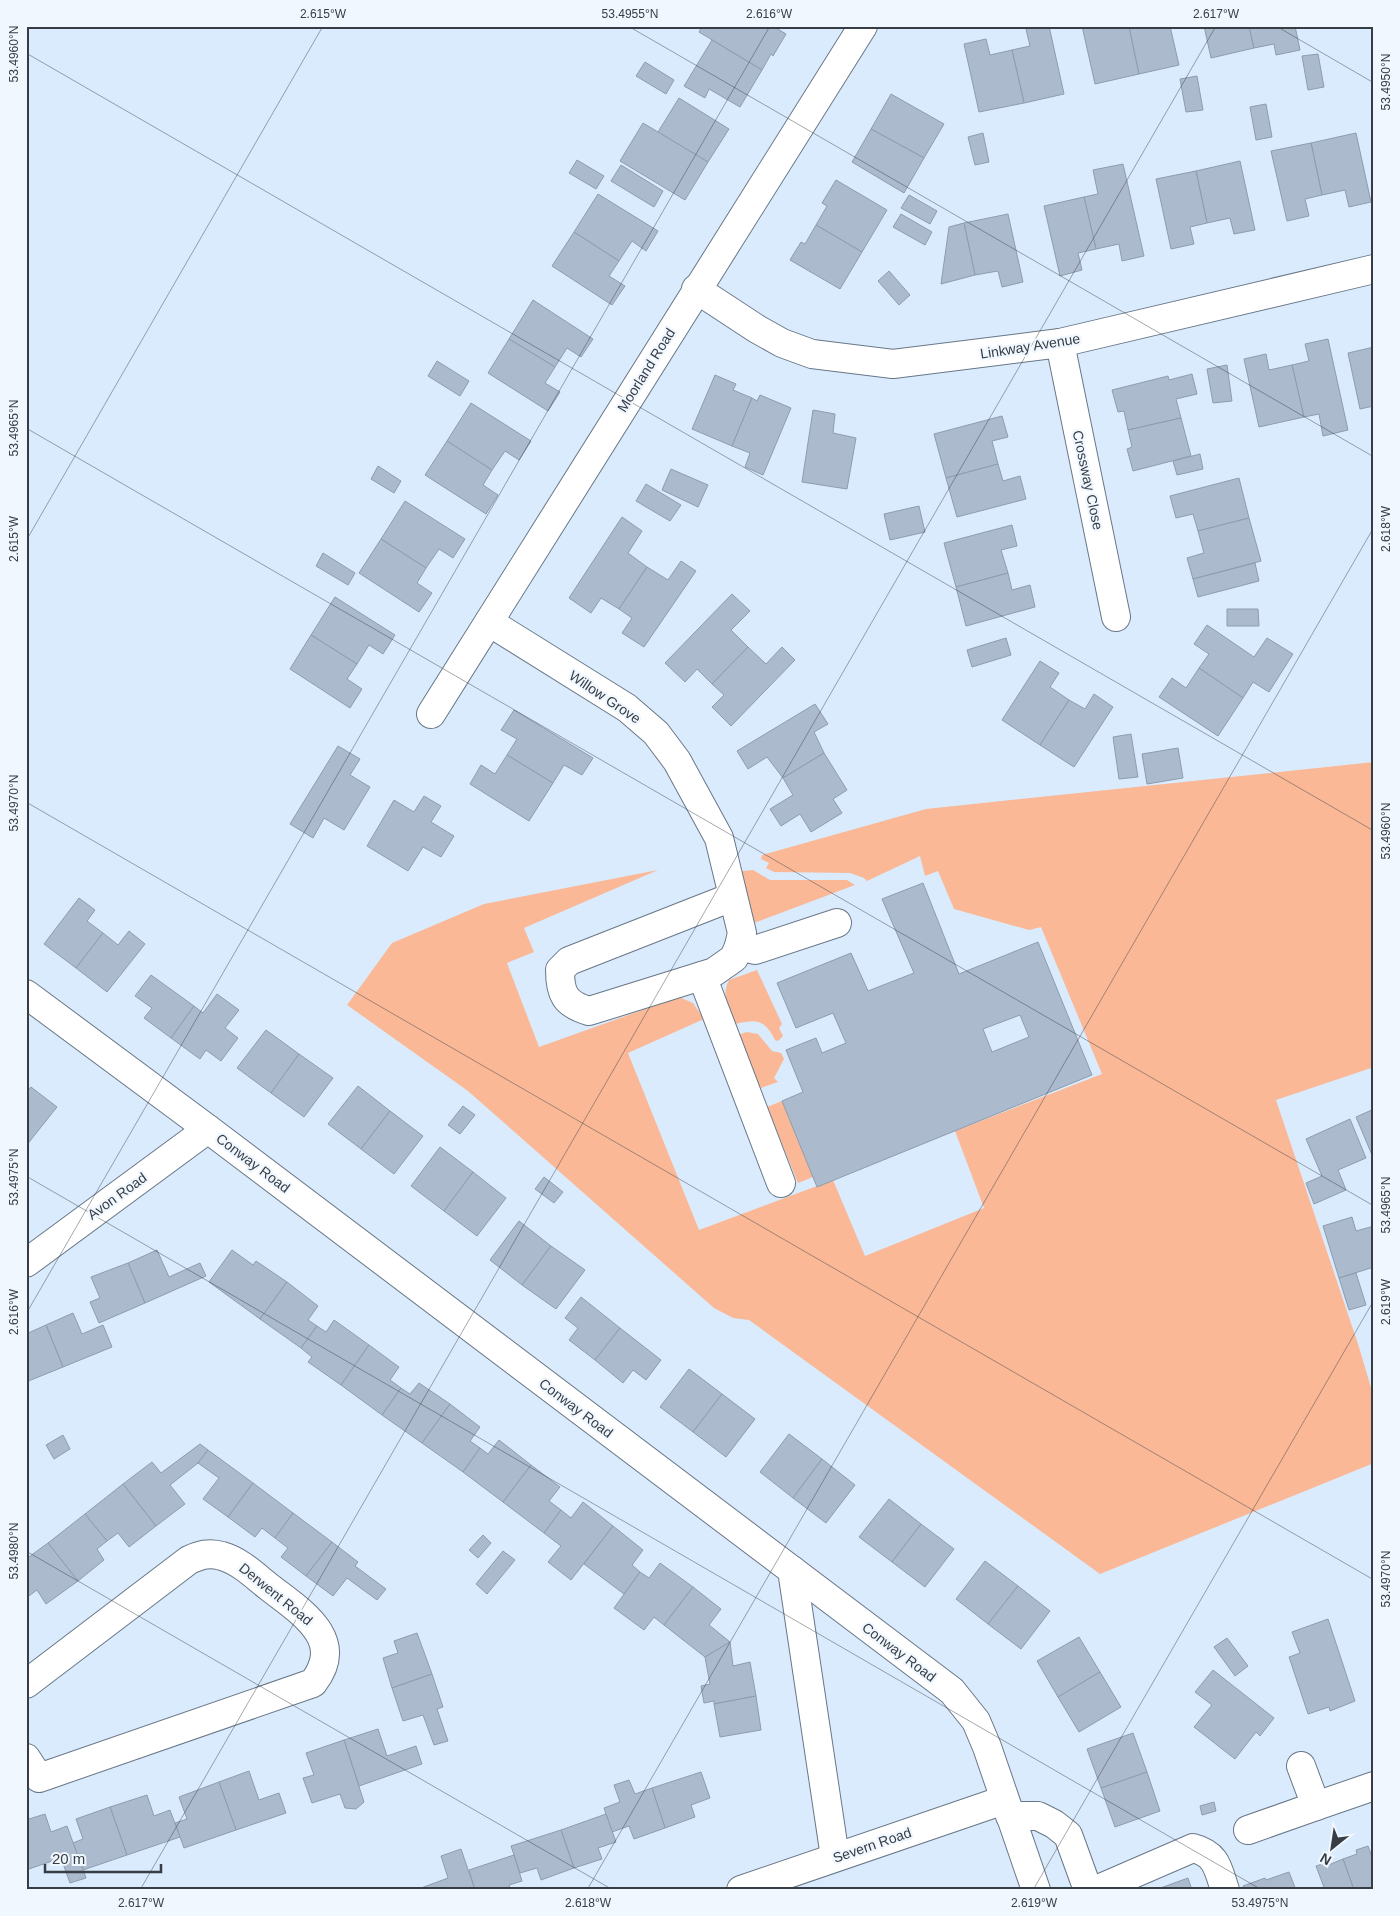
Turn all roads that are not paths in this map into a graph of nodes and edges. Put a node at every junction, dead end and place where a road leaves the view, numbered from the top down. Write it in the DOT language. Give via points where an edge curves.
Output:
graph roads {
  1 [pos="863,26"];
  2 [pos="1374,269"];
  3 [pos="696,290"];
  4 [pos="1060,343"];
  5 [pos="1116,617"];
  6 [pos="490,622"];
  7 [pos="431,714"];
  8 [pos="730,888"];
  9 [pos="838,923"];
  10 [pos="740,946"];
  11 [pos="702,976"];
  12 [pos="26,994"];
  13 [pos="208,1129"];
  14 [pos="781,1183"];
  15 [pos="26,1263"];
  16 [pos="792,1570"];
  17 [pos="26,1684"];
  18 [pos="26,1758"];
  19 [pos="1301,1766"];
  20 [pos="1374,1786"];
  21 [pos="1316,1806"];
  22 [pos="1007,1808"];
  23 [pos="1248,1830"];
  24 [pos="835,1857"];
  25 [pos="741,1890"];
  26 [pos="1036,1890"];
  27 [pos="1088,1890"];
  28 [pos="1096,1890"];
  29 [pos="1225,1890"];
  1 -- 3 [label="street, Moorland Road"];
  2 -- 4 [label="street, Linkway Avenue"];
  3 -- 4 [label="street, Linkway Avenue" via="765,334 812,354 893,364"];
  3 -- 6 [label="street, Moorland Road"];
  4 -- 5 [label="street, Crossway Close"];
  6 -- 7 [label="street, Moorland Road"];
  6 -- 8 [label="street, Willow Grove" via="627,708 656,733 677,761 719,838"];
  8 -- 10 [label="street, Willow Grove" via="742,934"];
  8 -- 11 [label="street" via="569,961 560,970 560,983 564,995 576,1007 589,1011"];
  9 -- 10 [label="street" via="756,950"];
  10 -- 11 [label="street" via="734,958"];
  11 -- 14 [label="street"];
  12 -- 13 [label="street, Conway Road"];
  13 -- 15 [label="street, Avon Road"];
  13 -- 16 [label="street, Conway Road"];
  16 -- 22 [label="street, Conway Road" via="952,1691 976,1721"];
  16 -- 24 [label="street"];
  17 -- 18 [label="street, Derwent Road" via="188,1560 206,1553 237,1562 304,1615 319,1632 325,1652 320,1674 313,1683 40,1778"];
  19 -- 21 [label="street"];
  20 -- 21 [label="street"];
  21 -- 23 [label="street"];
  22 -- 24 [label="street, Severn Road"];
  22 -- 26 [label="street, Conway Road"];
  22 -- 27 [label="street, Severn Road" via="1038,1816 1068,1835"];
  24 -- 25 [label="street, Severn Road"];
  28 -- 29 [label="street" via="1193,1848 1215,1860"];
}
